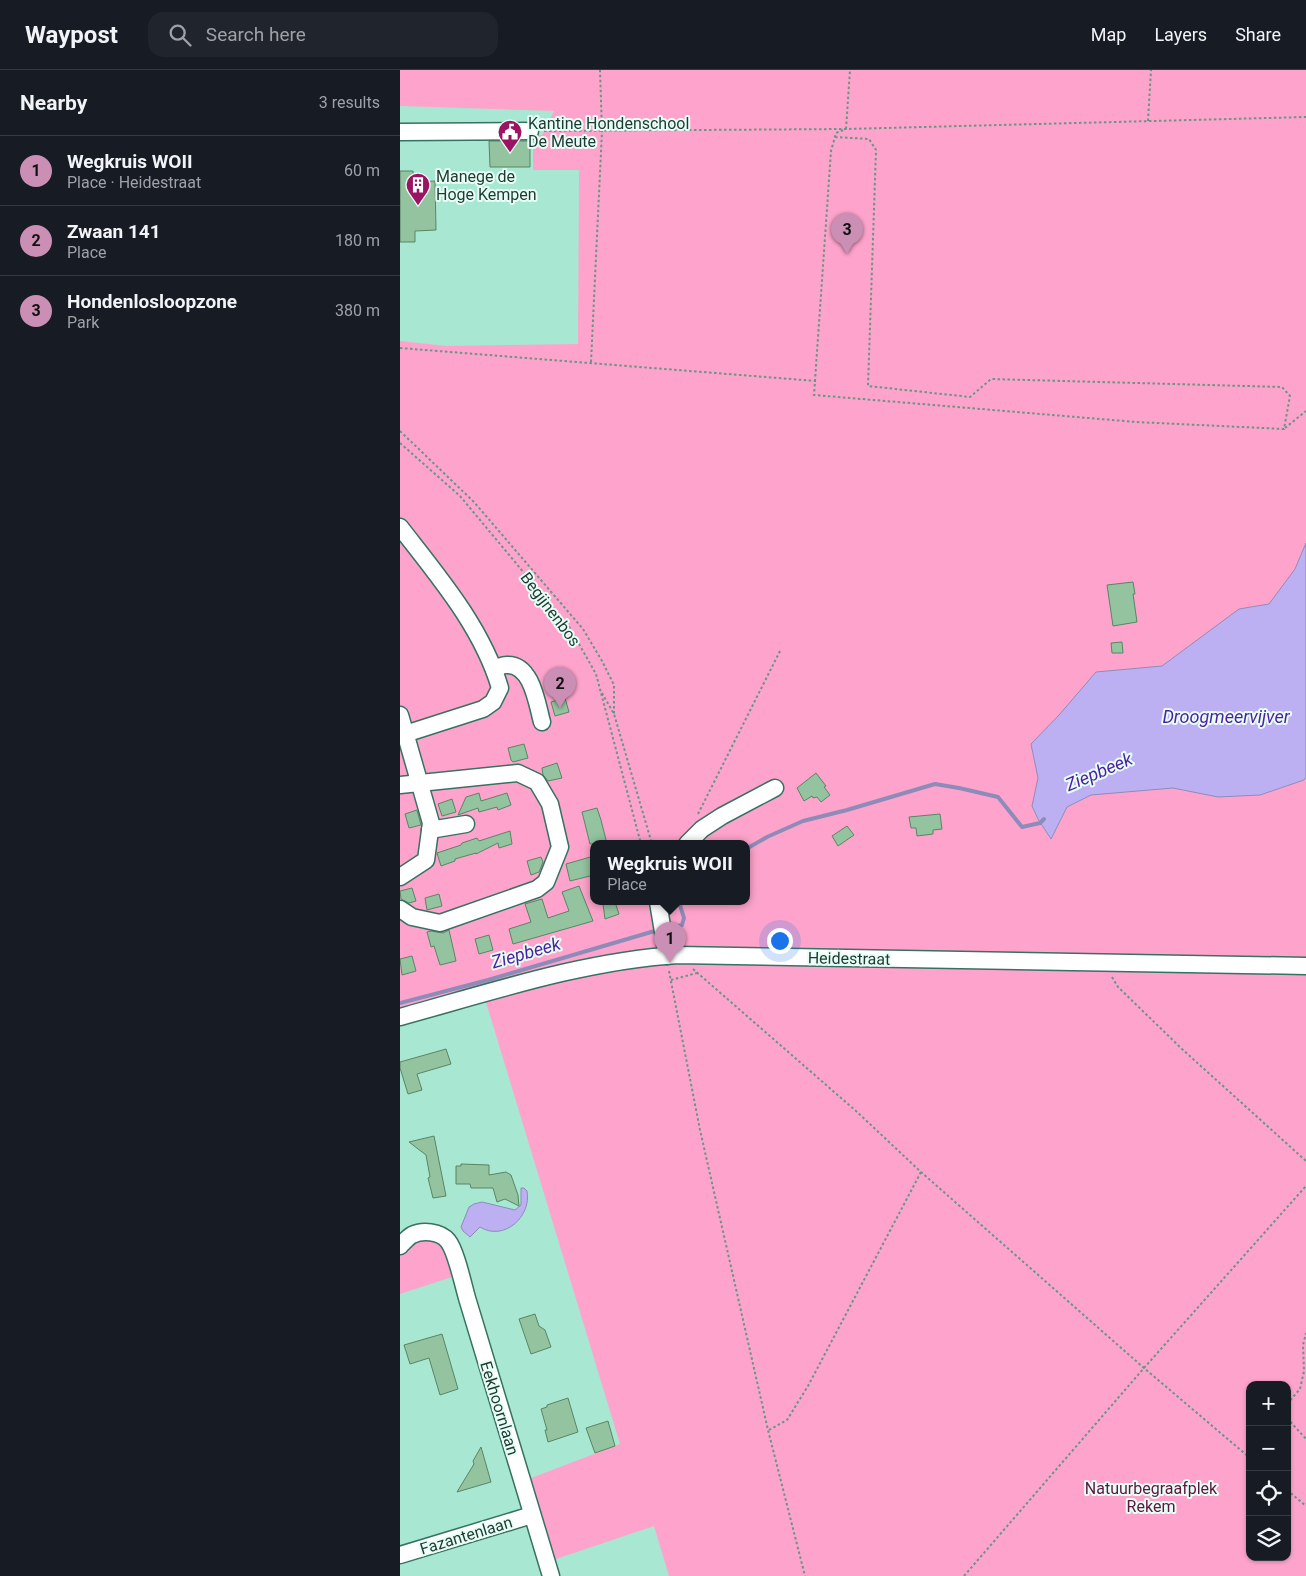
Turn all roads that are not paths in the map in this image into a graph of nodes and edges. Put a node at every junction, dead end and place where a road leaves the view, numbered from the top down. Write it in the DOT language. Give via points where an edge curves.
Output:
graph roads {
  1 [pos="530,131"];
  2 [pos="400,132"];
  3 [pos="400,527"];
  4 [pos="494,669"];
  5 [pos="400,716"];
  6 [pos="542,722"];
  7 [pos="405,734"];
  8 [pos="418,782"];
  9 [pos="400,784"];
  10 [pos="775,788"];
  11 [pos="466,824"];
  12 [pos="430,830"];
  13 [pos="691,840"];
  14 [pos="400,877"];
  15 [pos="658,905"];
  16 [pos="400,909"];
  17 [pos="667,956"];
  18 [pos="1306,966"];
  19 [pos="400,1017"];
  20 [pos="400,1246"];
  21 [pos="532,1515"];
  22 [pos="400,1555"];
  23 [pos="551,1576"];
  1 -- 2 [label="street"];
  3 -- 4 [label="street" via="446,585 487,651"];
  4 -- 6 [label="street" via="506,665 520,668 529,677"];
  4 -- 7 [label="street" via="500,688 493,702 483,709"];
  5 -- 7 [label="street"];
  7 -- 8 [label="street"];
  8 -- 9 [label="street"];
  8 -- 12 [label="street" via="431,823"];
  8 -- 16 [label="street" via="518,773 537,782 550,804 560,847 546,882 538,889 440,923 412,917"];
  10 -- 13 [label="street" via="722,816"];
  11 -- 12 [label="street"];
  12 -- 14 [label="street" via="426,860"];
  15 -- 17 [label="street"];
  17 -- 18 [label="street, Heidestraat"];
  17 -- 19 [label="street, Heidestraat" via="582,968"];
  20 -- 21 [label="street, Eekhoornlaan" via="411,1236 425,1232 439,1234 448,1241 458,1264"];
  21 -- 22 [label="street, Fazantenlaan"];
  21 -- 23 [label="street, Eekhoornlaan"];
}
